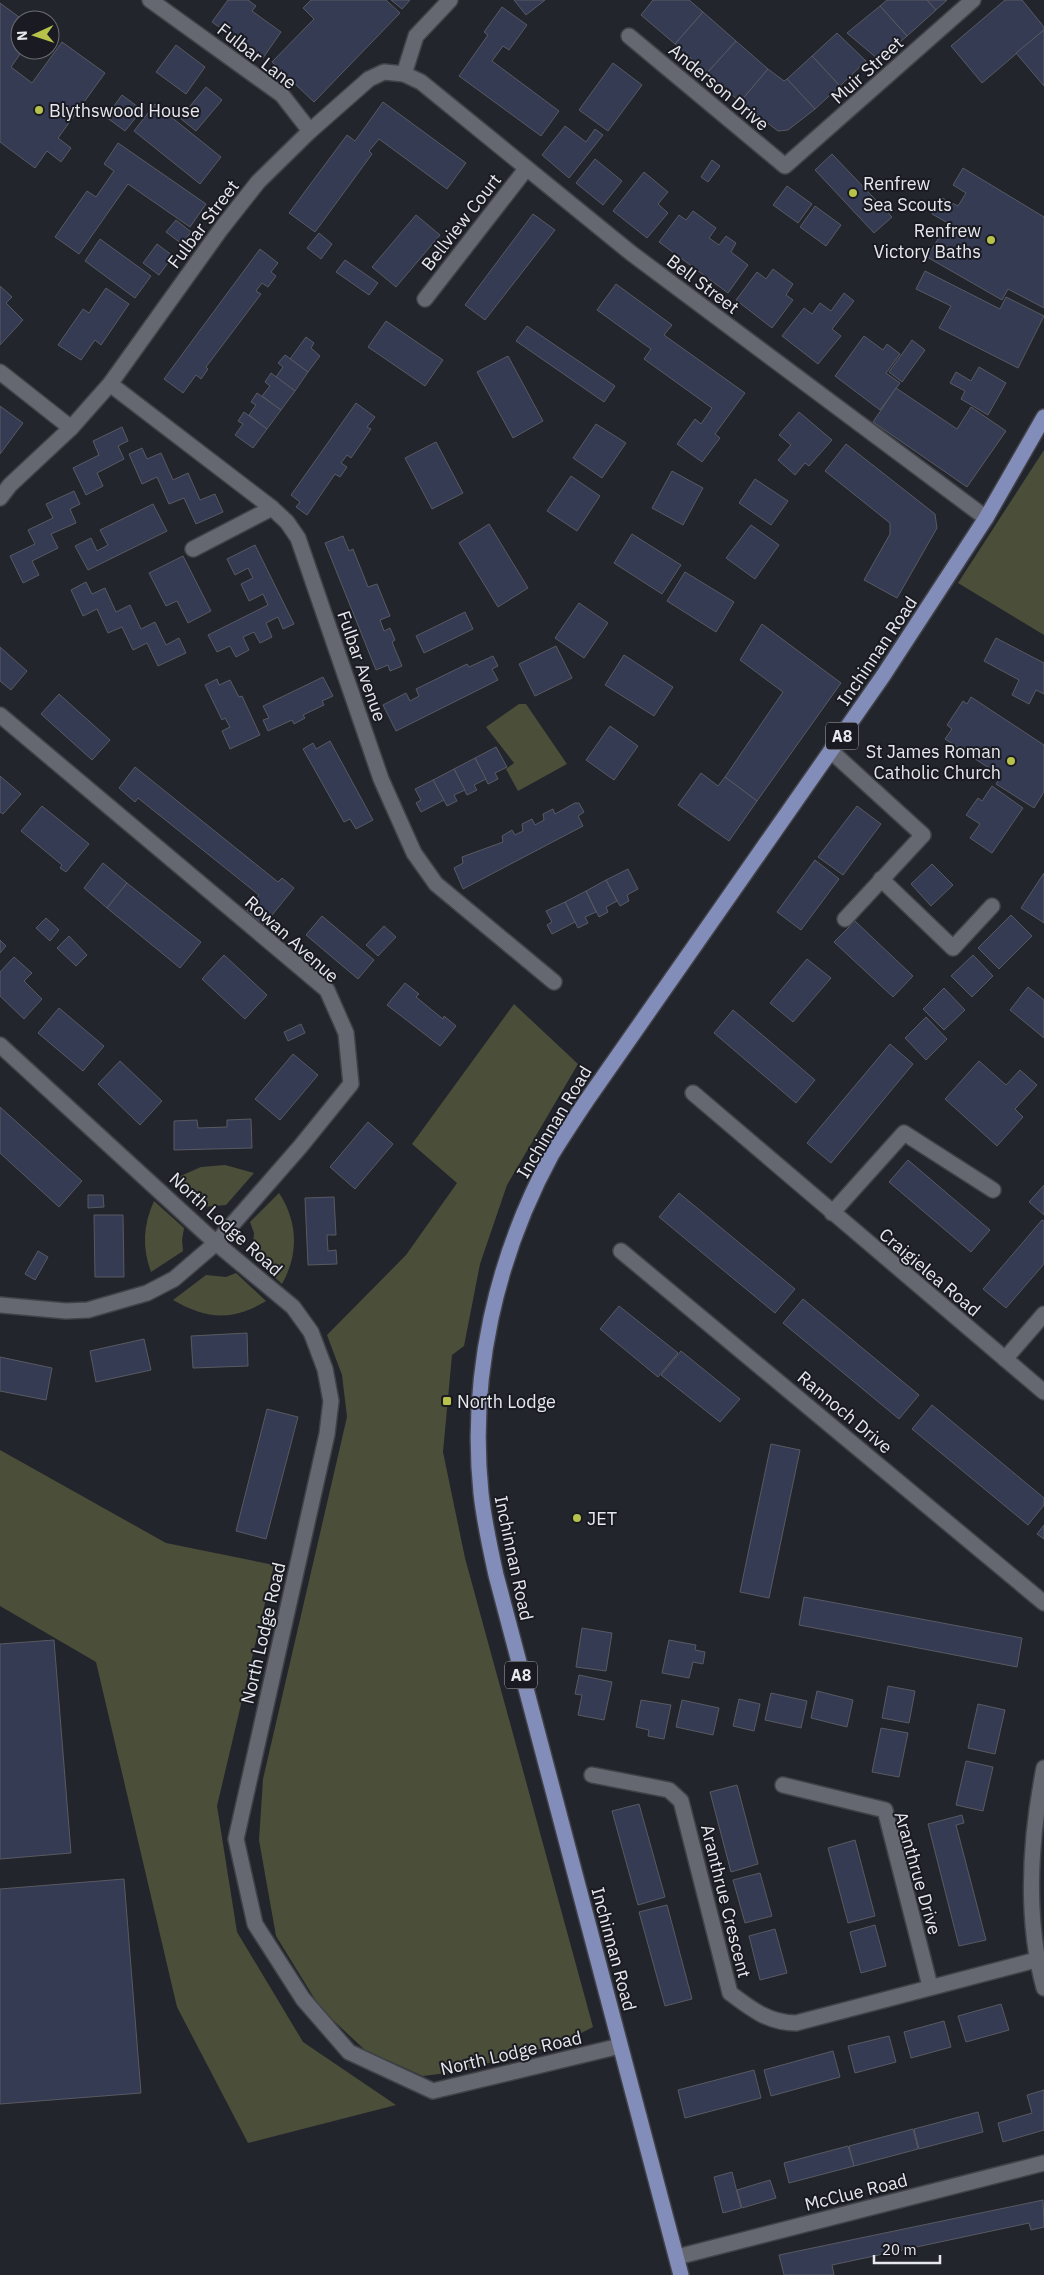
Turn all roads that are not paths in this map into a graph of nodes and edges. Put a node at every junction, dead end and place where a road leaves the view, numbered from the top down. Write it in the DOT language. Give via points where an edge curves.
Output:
graph roads {
  1 [pos="150,0"];
  2 [pos="450,0"];
  3 [pos="973,0"];
  4 [pos="168,5"];
  5 [pos="629,36"];
  6 [pos="404,74"];
  7 [pos="310,131"];
  8 [pos="785,166"];
  9 [pos="526,169"];
  10 [pos="425,299"];
  11 [pos="0,372"];
  12 [pos="110,384"];
  13 [pos="1044,417"];
  14 [pos="70,428"];
  15 [pos="0,498"];
  16 [pos="272,508"];
  17 [pos="986,518"];
  18 [pos="193,550"];
  19 [pos="0,715"];
  20 [pos="832,752"];
  21 [pos="881,879"];
  22 [pos="992,906"];
  23 [pos="845,919"];
  24 [pos="554,982"];
  25 [pos="0,1044"];
  26 [pos="693,1093"];
  27 [pos="993,1190"];
  28 [pos="832,1213"];
  29 [pos="216,1243"];
  30 [pos="621,1251"];
  31 [pos="0,1305"];
  32 [pos="1044,1314"];
  33 [pos="1005,1359"];
  34 [pos="1044,1392"];
  35 [pos="1044,1603"];
  36 [pos="1044,1768"];
  37 [pos="592,1775"];
  38 [pos="783,1785"];
  39 [pos="1036,1960"];
  40 [pos="930,1986"];
  41 [pos="1044,1988"];
  42 [pos="620,2046"];
  43 [pos="1044,2163"];
  44 [pos="677,2257"];
  45 [pos="681,2275"];
  1 -- 4 [label="street, Fulbar Lane"];
  2 -- 6 [label="street" via="416,36"];
  3 -- 8 [label="street, Muir Street"];
  4 -- 7 [label="street, Fulbar Lane" via="282,95"];
  5 -- 8 [label="street, Anderson Drive"];
  6 -- 7 [label="street, Fulbar Street" via="384,72 368,79"];
  6 -- 9 [label="street, Bell Street" via="421,82"];
  7 -- 12 [label="street, Fulbar Street" via="258,182 239,206"];
  9 -- 10 [label="street, Bellview Court"];
  9 -- 17 [label="street, Bell Street" via="631,253"];
  11 -- 14 [label="street"];
  12 -- 14 [label="street, Fulbar Street"];
  12 -- 16 [label="street, Fulbar Avenue"];
  13 -- 17 [label="main road, Inchinnan Road / A8"];
  14 -- 15 [label="street, Fulbar Street"];
  16 -- 18 [label="street"];
  16 -- 24 [label="street, Fulbar Avenue" via="298,538 381,779 414,853 436,884"];
  17 -- 20 [label="main road, Inchinnan Road / A8"];
  19 -- 29 [label="street, Rowan Avenue" via="327,990 346,1033 351,1084"];
  20 -- 21 [label="street" via="923,835"];
  20 -- 42 [label="main road, Inchinnan Road / A8" via="553,1153 516,1232 497,1290 483,1366 480,1455 486,1526 496,1575"];
  21 -- 22 [label="street" via="953,948"];
  21 -- 23 [label="street"];
  25 -- 29 [label="street, North Lodge Road"];
  26 -- 28 [label="street, Craigielea Road"];
  27 -- 28 [label="street" via="904,1133"];
  28 -- 33 [label="street, Craigielea Road"];
  29 -- 31 [label="street, Rowan Avenue" via="174,1279 121,1302 88,1310 66,1311"];
  29 -- 42 [label="street, North Lodge Road" via="293,1307 311,1332 326,1369 331,1401 327,1434 236,1839 256,1924 303,1999 349,2052 433,2091"];
  30 -- 35 [label="street, Rannoch Drive"];
  32 -- 33 [label="street"];
  33 -- 34 [label="street, Craigielea Road"];
  36 -- 39 [label="street" via="1032,1864"];
  37 -- 40 [label="street, Aranthrue Crescent" via="669,1790 681,1801 730,1993 755,2012 780,2023 796,2023"];
  38 -- 40 [label="street, Aranthrue Drive" via="885,1810"];
  39 -- 40 [label="street, Aranthrue Crescent"];
  39 -- 41 [label="street"];
  42 -- 44 [label="main road, Inchinnan Road / A8"];
  43 -- 44 [label="street, McClue Road"];
  44 -- 45 [label="main road, Inchinnan Road / A8"];
}
